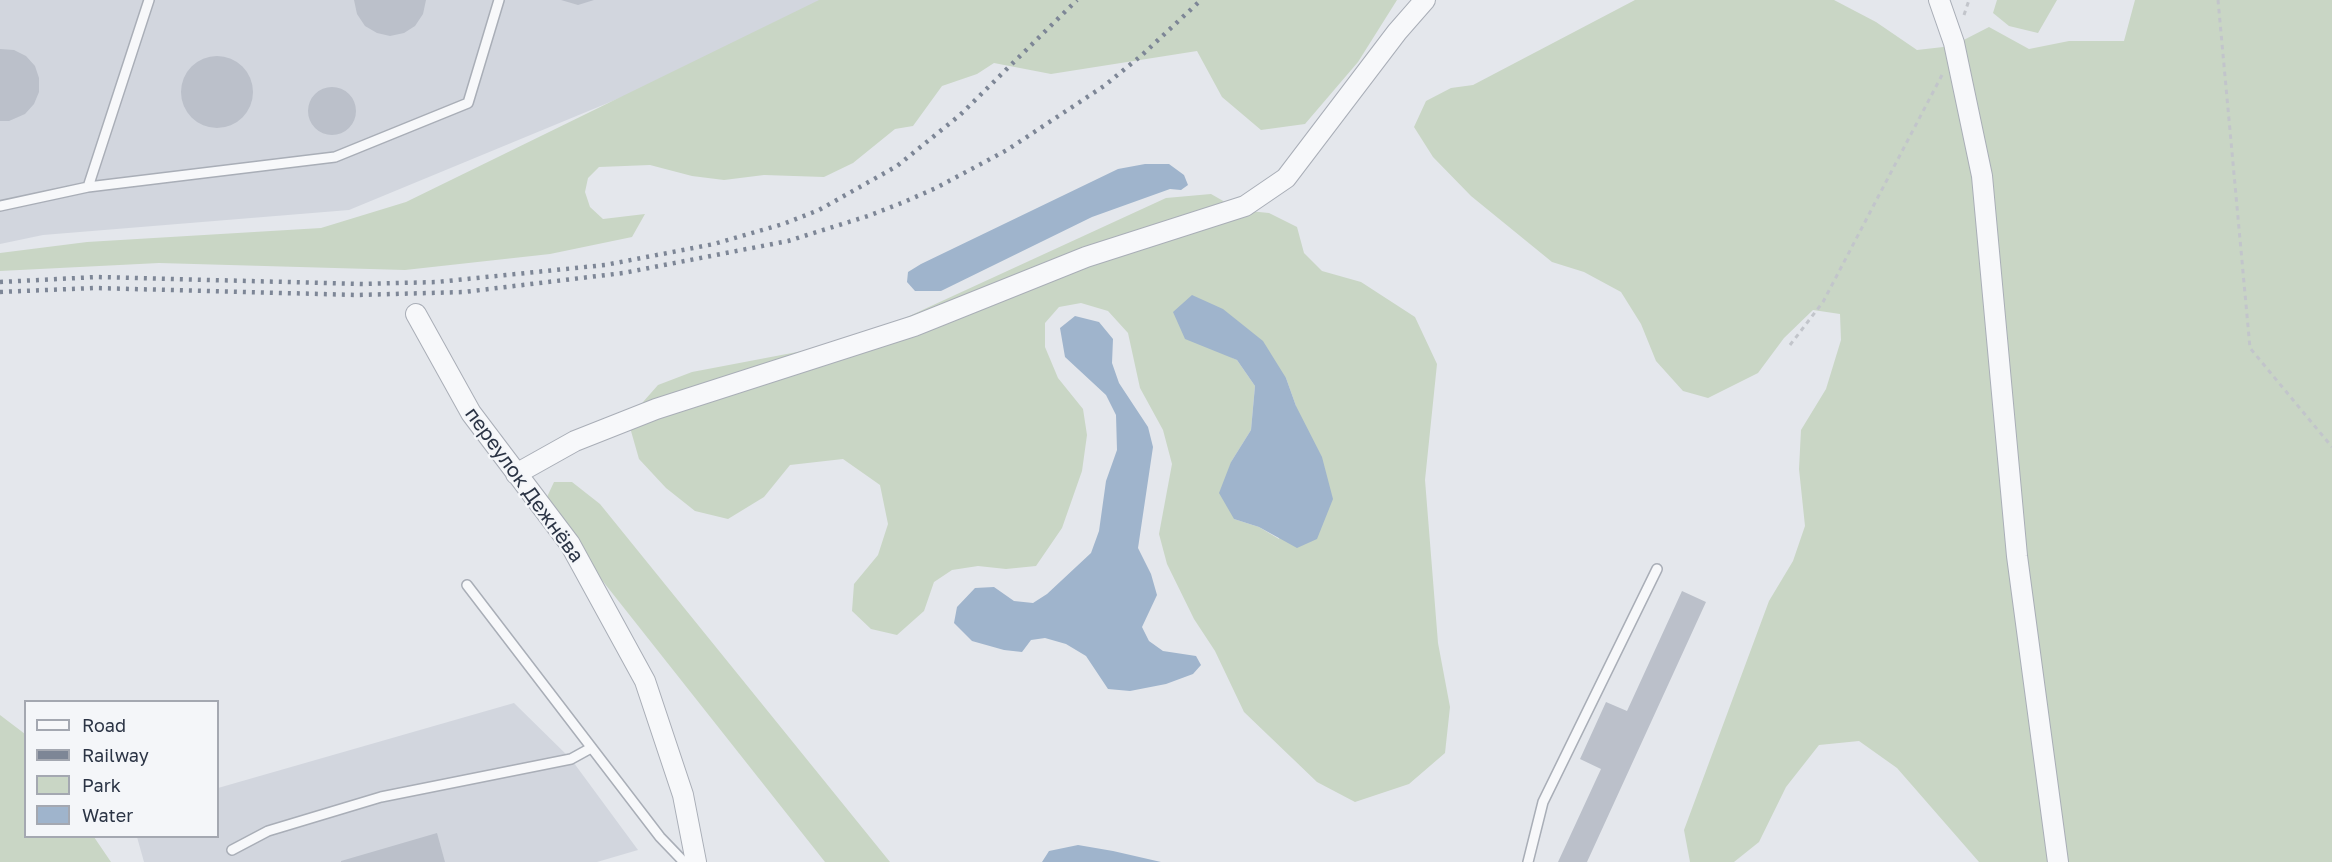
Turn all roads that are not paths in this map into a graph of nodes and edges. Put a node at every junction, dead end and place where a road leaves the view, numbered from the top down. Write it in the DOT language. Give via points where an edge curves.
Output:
graph roads {
  1 [pos="148,0"];
  2 [pos="499,0"];
  3 [pos="1425,0"];
  4 [pos="1939,0"];
  5 [pos="88,187"];
  6 [pos="0,206"];
  7 [pos="416,314"];
  8 [pos="516,474"];
  9 [pos="1657,568"];
  10 [pos="467,585"];
  11 [pos="591,748"];
  12 [pos="232,850"];
  13 [pos="684,862"];
  14 [pos="696,862"];
  15 [pos="1528,862"];
  16 [pos="2058,862"];
  1 -- 5 [label="lane"];
  2 -- 5 [label="lane" via="468,103 334,157"];
  3 -- 8 [label="street" via="1286,178 1245,206 1086,257 914,326 656,409 575,441"];
  4 -- 16 [label="street" via="1954,43 1982,176 2017,556"];
  5 -- 6 [label="lane"];
  7 -- 8 [label="street, переулок Дежнёва" via="471,413"];
  8 -- 14 [label="street, переулок Дежнёва" via="570,544 645,681 683,795"];
  9 -- 15 [label="lane" via="1543,802"];
  10 -- 11 [label="lane"];
  11 -- 12 [label="lane" via="572,759 381,796 268,831"];
  11 -- 13 [label="lane"];
}
